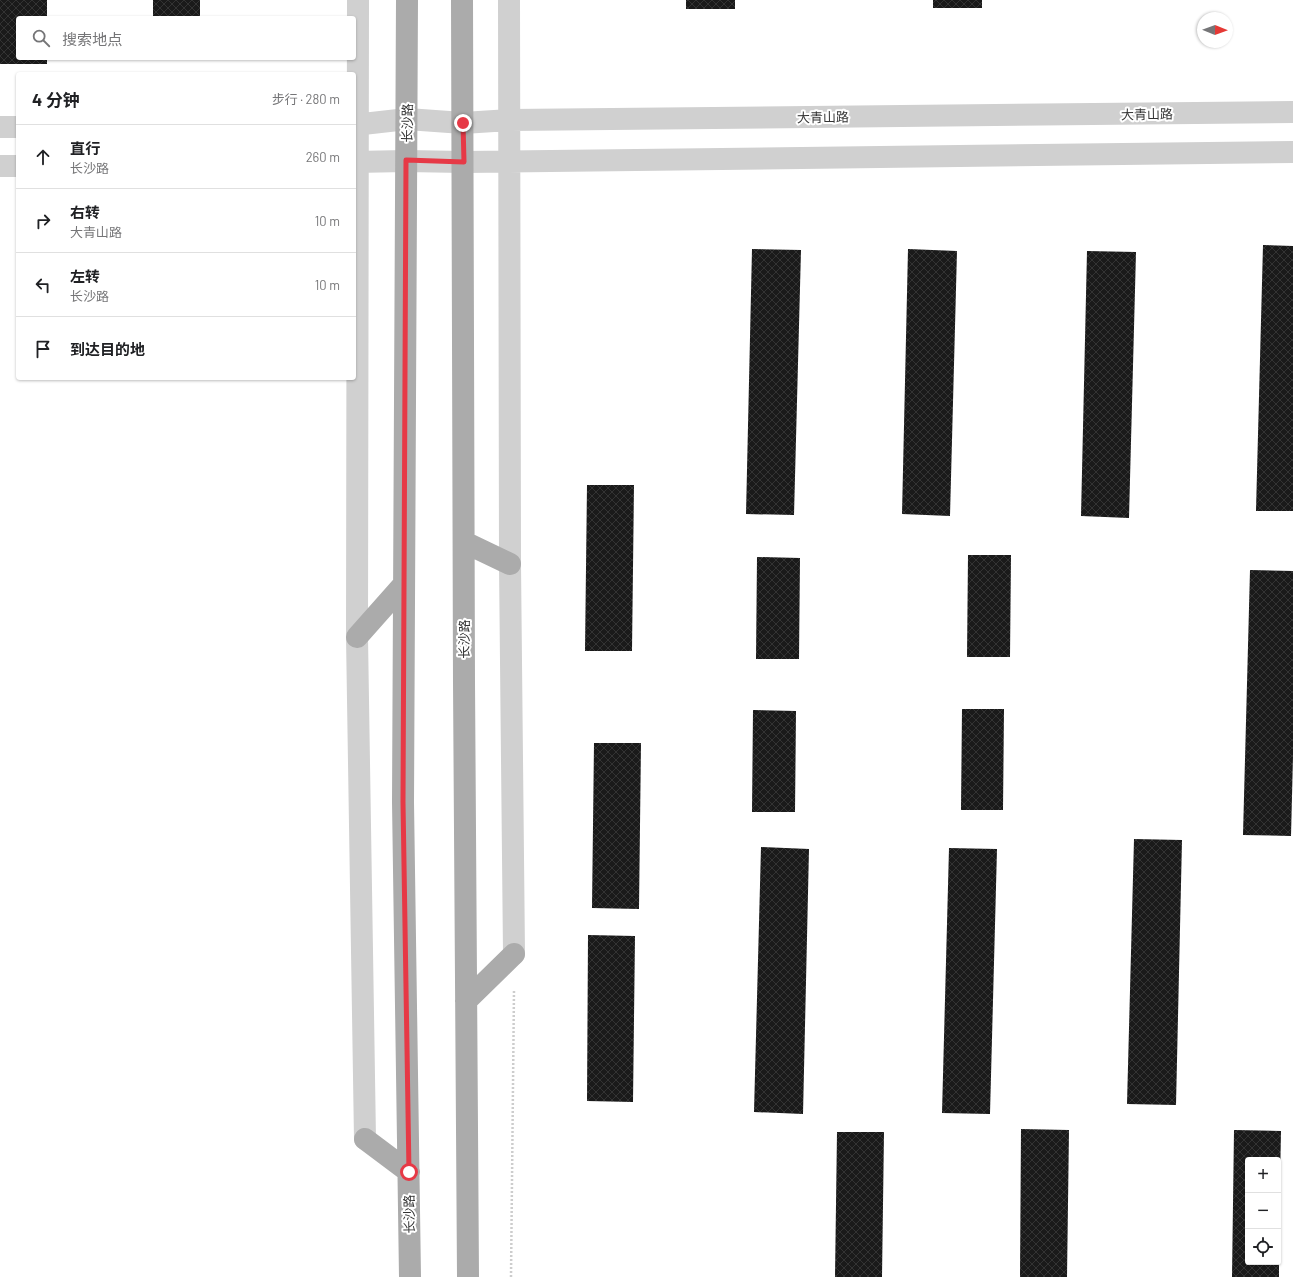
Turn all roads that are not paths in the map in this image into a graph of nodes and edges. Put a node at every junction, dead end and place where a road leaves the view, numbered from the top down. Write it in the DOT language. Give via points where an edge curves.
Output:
graph roads {
  1 [pos="358,0"];
  2 [pos="407,0"];
  3 [pos="462,0"];
  4 [pos="509,0"];
  5 [pos="1293,112"];
  6 [pos="407,119"];
  7 [pos="510,120"];
  8 [pos="463,123"];
  9 [pos="356,125"];
  10 [pos="0,127"];
  11 [pos="16,127"];
  12 [pos="1293,152"];
  13 [pos="406,160"];
  14 [pos="510,161"];
  15 [pos="356,162"];
  16 [pos="464,162"];
  17 [pos="0,166"];
  18 [pos="16,166"];
  19 [pos="464,542"];
  20 [pos="510,564"];
  21 [pos="404,584"];
  22 [pos="357,637"];
  23 [pos="514,954"];
  24 [pos="466,1001"];
  25 [pos="364,1139"];
  26 [pos="409,1172"];
  27 [pos="410,1277"];
  28 [pos="468,1277"];
  1 -- 9 [label="street"];
  2 -- 6 [label="main road, 长沙路"];
  3 -- 8 [label="main road, 长沙路"];
  4 -- 7 [label="street"];
  5 -- 7 [label="street, 大青山路"];
  6 -- 8 [label="street, 大青山路"];
  6 -- 9 [label="street, 大青山路"];
  6 -- 13 [label="main road, 长沙路"];
  7 -- 8 [label="street, 大青山路"];
  7 -- 14 [label="street"];
  8 -- 16 [label="main road, 长沙路"];
  9 -- 15 [label="street"];
  10 -- 11 [label="street"];
  12 -- 14 [label="street"];
  13 -- 15 [label="street"];
  13 -- 16 [label="street"];
  13 -- 21 [label="main road, 长沙路"];
  14 -- 16 [label="street"];
  14 -- 20 [label="street"];
  15 -- 22 [label="street"];
  16 -- 19 [label="main road, 长沙路"];
  17 -- 18 [label="street"];
  19 -- 20 [label="main road"];
  19 -- 24 [label="main road, 长沙路"];
  20 -- 23 [label="street"];
  21 -- 22 [label="main road"];
  21 -- 26 [label="main road, 长沙路" via="403,802"];
  22 -- 25 [label="street"];
  23 -- 24 [label="main road"];
  24 -- 28 [label="main road, 长沙路"];
  25 -- 26 [label="main road"];
  26 -- 27 [label="main road, 长沙路"];
}
